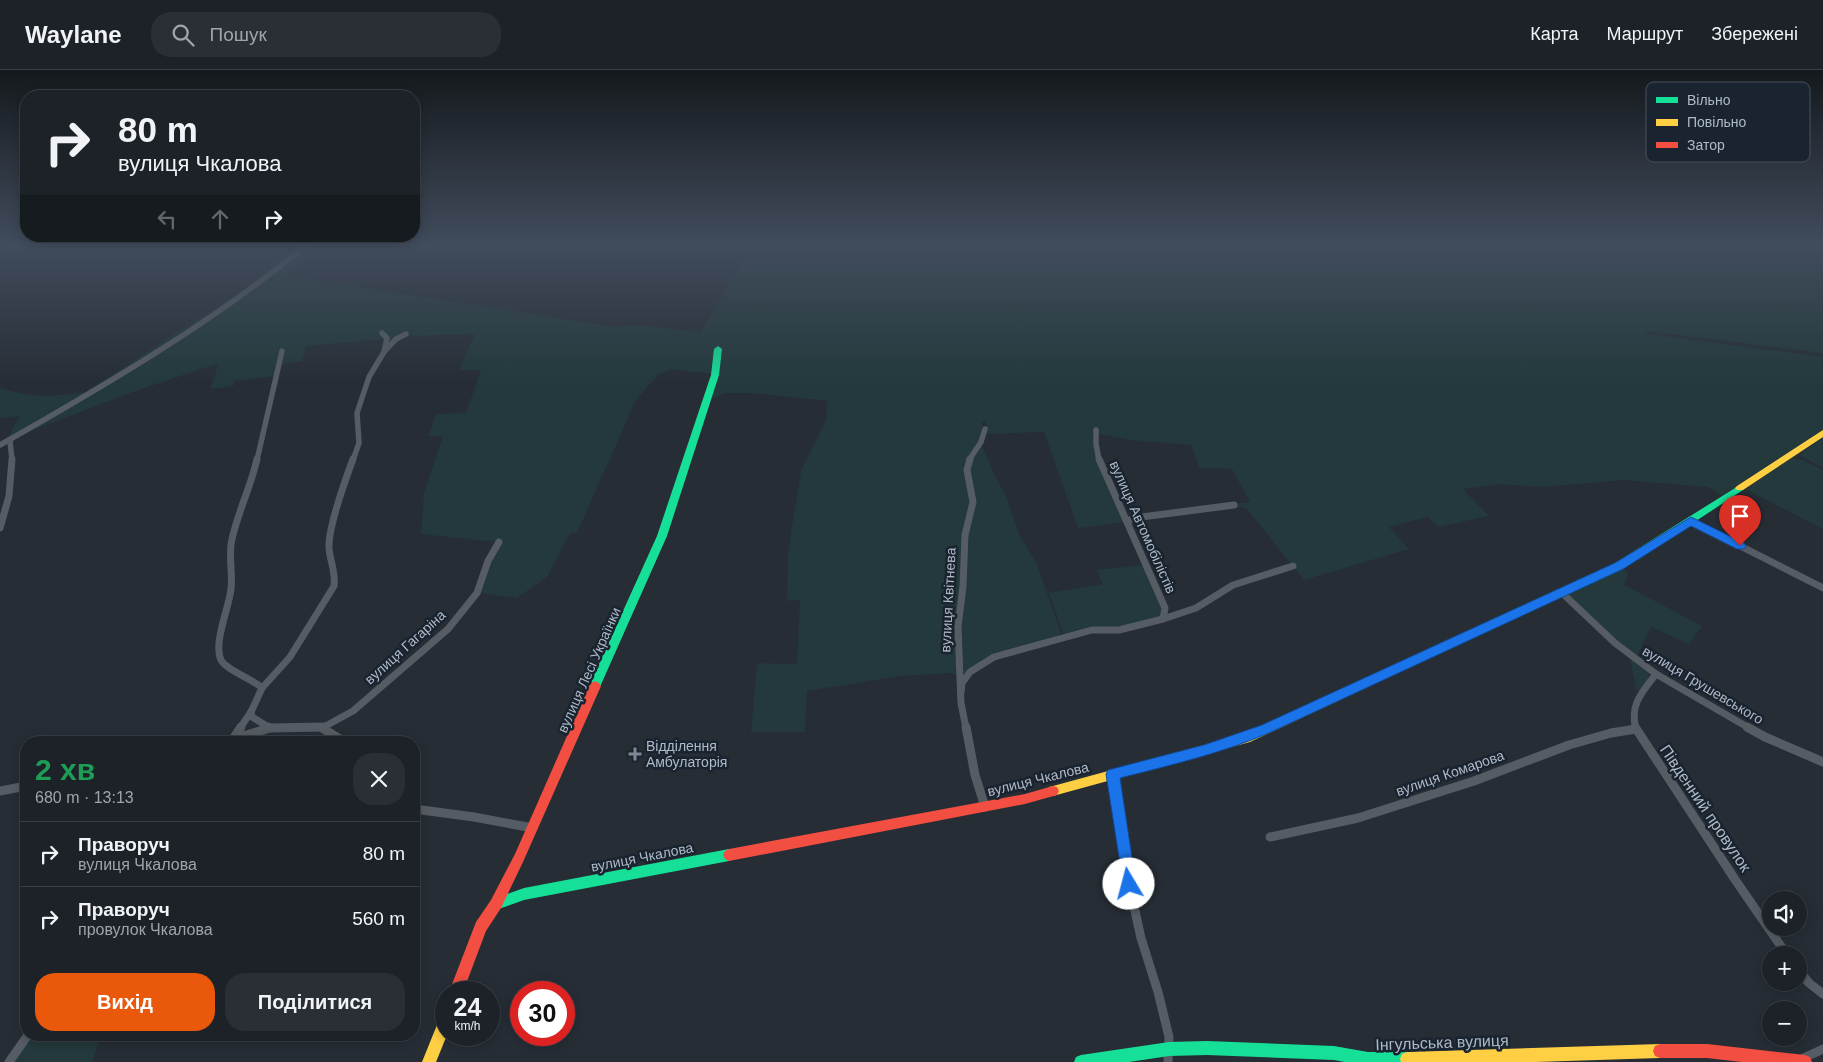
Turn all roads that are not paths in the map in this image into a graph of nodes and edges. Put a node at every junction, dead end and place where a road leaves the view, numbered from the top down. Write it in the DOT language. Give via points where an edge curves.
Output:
graph roads {
  1 [pos="248,291"];
  2 [pos="382,333"];
  3 [pos="406,334"];
  4 [pos="718,348"];
  5 [pos="282,351"];
  6 [pos="384,352"];
  7 [pos="985,429"];
  8 [pos="1096,430"];
  9 [pos="1823,433"];
  10 [pos="10,441"];
  11 [pos="0,445"];
  12 [pos="1234,505"];
  13 [pos="1128,521"];
  14 [pos="1691,521"];
  15 [pos="0,528"];
  16 [pos="499,542"];
  17 [pos="1293,566"];
  18 [pos="1823,588"];
  19 [pos="1561,592"];
  20 [pos="1163,619"];
  21 [pos="1656,674"];
  22 [pos="262,688"];
  23 [pos="961,692"];
  24 [pos="251,712"];
  25 [pos="270,728"];
  26 [pos="322,728"];
  27 [pos="1636,729"];
  28 [pos="236,736"];
  29 [pos="245,736"];
  30 [pos="335,736"];
  31 [pos="1823,762"];
  32 [pos="1113,774"];
  33 [pos="20,787"];
  34 [pos="0,790"];
  35 [pos="985,806"];
  36 [pos="420,810"];
  37 [pos="533,828"];
  38 [pos="1270,837"];
  39 [pos="496,904"];
  40 [pos="1781,946"];
  41 [pos="1807,979"];
  42 [pos="460,981"];
  43 [pos="1821,994"];
  44 [pos="24,1041"];
  45 [pos="435,1046"];
  46 [pos="1169,1049"];
  47 [pos="1823,1049"];
  48 [pos="1368,1061"];
  49 [pos="1802,1061"];
  50 [pos="9,1062"];
  51 [pos="429,1062"];
  52 [pos="1081,1062"];
  53 [pos="1168,1062"];
  1 -- 10 [label="street" via="85,397"];
  2 -- 6 [label="street" via="387,338"];
  3 -- 6 [label="street"];
  4 -- 37 [label="street, вулиця Лесі Українки" via="715,375 662,536"];
  5 -- 22 [label="street" via="246,502 232,538 231,590 219,646 221,660 225,664 256,681"];
  6 -- 22 [label="street" via="369,377 357,413 359,443 331,534 329,547 334,586 290,656"];
  7 -- 23 [label="street, вулиця Квітнева" via="968,462 973,502 965,535 958,627"];
  8 -- 13 [label="street, вулиця Автомобілістів" via="1099,459"];
  9 -- 14 [label="street, вулиця Чкалова"];
  10 -- 11 [label="street"];
  10 -- 15 [label="street" via="10,490"];
  12 -- 13 [label="street"];
  13 -- 20 [label="street, вулиця Автомобілістів" via="1165,608"];
  14 -- 18 [label="street"];
  14 -- 19 [label="street, вулиця Чкалова" via="1619,566"];
  16 -- 26 [label="street, вулиця Гагаріна" via="488,561 477,594 448,629 353,711"];
  17 -- 20 [label="street" via="1233,586 1196,608"];
  19 -- 21 [label="street, вулиця Грушевського" via="1615,643"];
  19 -- 32 [label="street, вулиця Чкалова" via="1246,738"];
  20 -- 23 [label="street" via="1119,630 1092,630 994,657 970,672 962,683"];
  21 -- 27 [label="street, Південний провулок" via="1636,699 1632,720"];
  21 -- 31 [label="street, вулиця Грушевського" via="1766,737"];
  22 -- 24 [label="street"];
  23 -- 35 [label="street, вулиця Квітнева" via="975,775"];
  24 -- 25 [label="street"];
  24 -- 28 [label="street"];
  25 -- 26 [label="street, вулиця Гагаріна"];
  25 -- 29 [label="street, вулиця Гагаріна"];
  26 -- 30 [label="street"];
  27 -- 38 [label="street, вулиця Комарова" via="1569,745 1474,781 1358,818"];
  27 -- 40 [label="street, Південний провулок"];
  32 -- 35 [label="street, вулиця Чкалова" via="1024,799"];
  32 -- 46 [label="street" via="1129,884 1170,1037"];
  33 -- 34 [label="street"];
  35 -- 39 [label="street, вулиця Чкалова" via="524,894"];
  36 -- 37 [label="street"];
  37 -- 39 [label="street, вулиця Лесі Українки"];
  39 -- 42 [label="street, вулиця Лесі Українки" via="480,927"];
  41 -- 43 [label="street"];
  44 -- 50 [label="street"];
  45 -- 51 [label="street"];
  46 -- 48 [label="street, Інгульська вулиця" via="1334,1053"];
  46 -- 52 [label="street, Інгульська вулиця"];
  46 -- 53 [label="street"];
  47 -- 49 [label="street"];
  48 -- 49 [label="street, Інгульська вулиця" via="1707,1051"];
}
